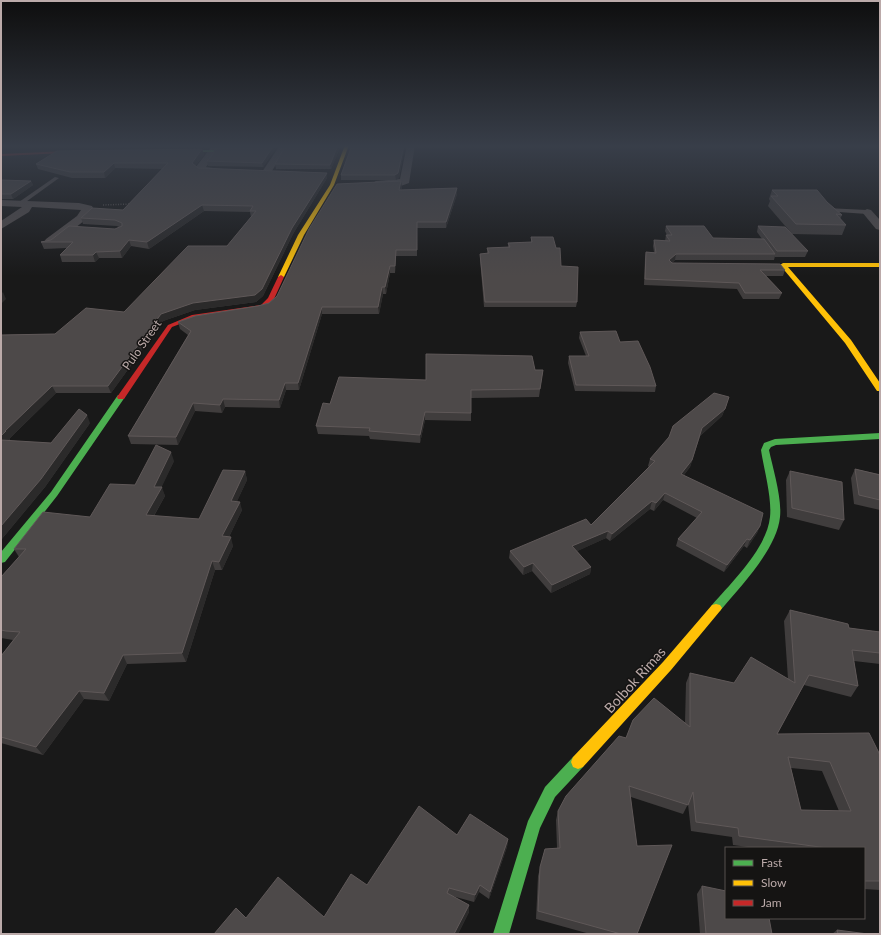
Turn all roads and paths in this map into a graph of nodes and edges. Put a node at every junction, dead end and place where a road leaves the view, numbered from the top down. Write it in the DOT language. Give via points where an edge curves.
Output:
graph roads {
  1 [pos="43,189"];
  2 [pos="330,189"];
  3 [pos="1,202"];
  4 [pos="23,203"];
  5 [pos="133,204"];
  6 [pos="76,206"];
  7 [pos="826,210"];
  8 [pos="867,212"];
  9 [pos="880,212"];
  10 [pos="1,226"];
  11 [pos="68,227"];
  12 [pos="880,227"];
  13 [pos="88,229"];
  14 [pos="49,242"];
  15 [pos="768,265"];
  16 [pos="783,265"];
  17 [pos="880,265"];
  18 [pos="880,389"];
  19 [pos="880,436"];
  20 [pos="1,559"];
  21 [pos="501,934"];
  1 -- 4 [label="lane"];
  2 -- 20 [label="street, Pulo Street" via="301,235 271,299 263,306 253,309 185,319 170,326 54,494"];
  3 -- 4 [label="street"];
  4 -- 6 [label="street"];
  4 -- 10 [label="street" via="28,206 25,210"];
  5 -- 6 [label="path"];
  6 -- 11 [label="street" via="88,208 81,218"];
  7 -- 8 [label="lane"];
  8 -- 9 [label="street"];
  8 -- 12 [label="street"];
  11 -- 13 [label="street"];
  11 -- 14 [label="street"];
  15 -- 16 [label="street"];
  16 -- 17 [label="street"];
  16 -- 18 [label="street" via="848,342"];
  19 -- 21 [label="street, Bolbok Rimas" via="775,442 767,445 765,450 774,515 770,536 741,578 667,666 550,792 533,826"];
}
